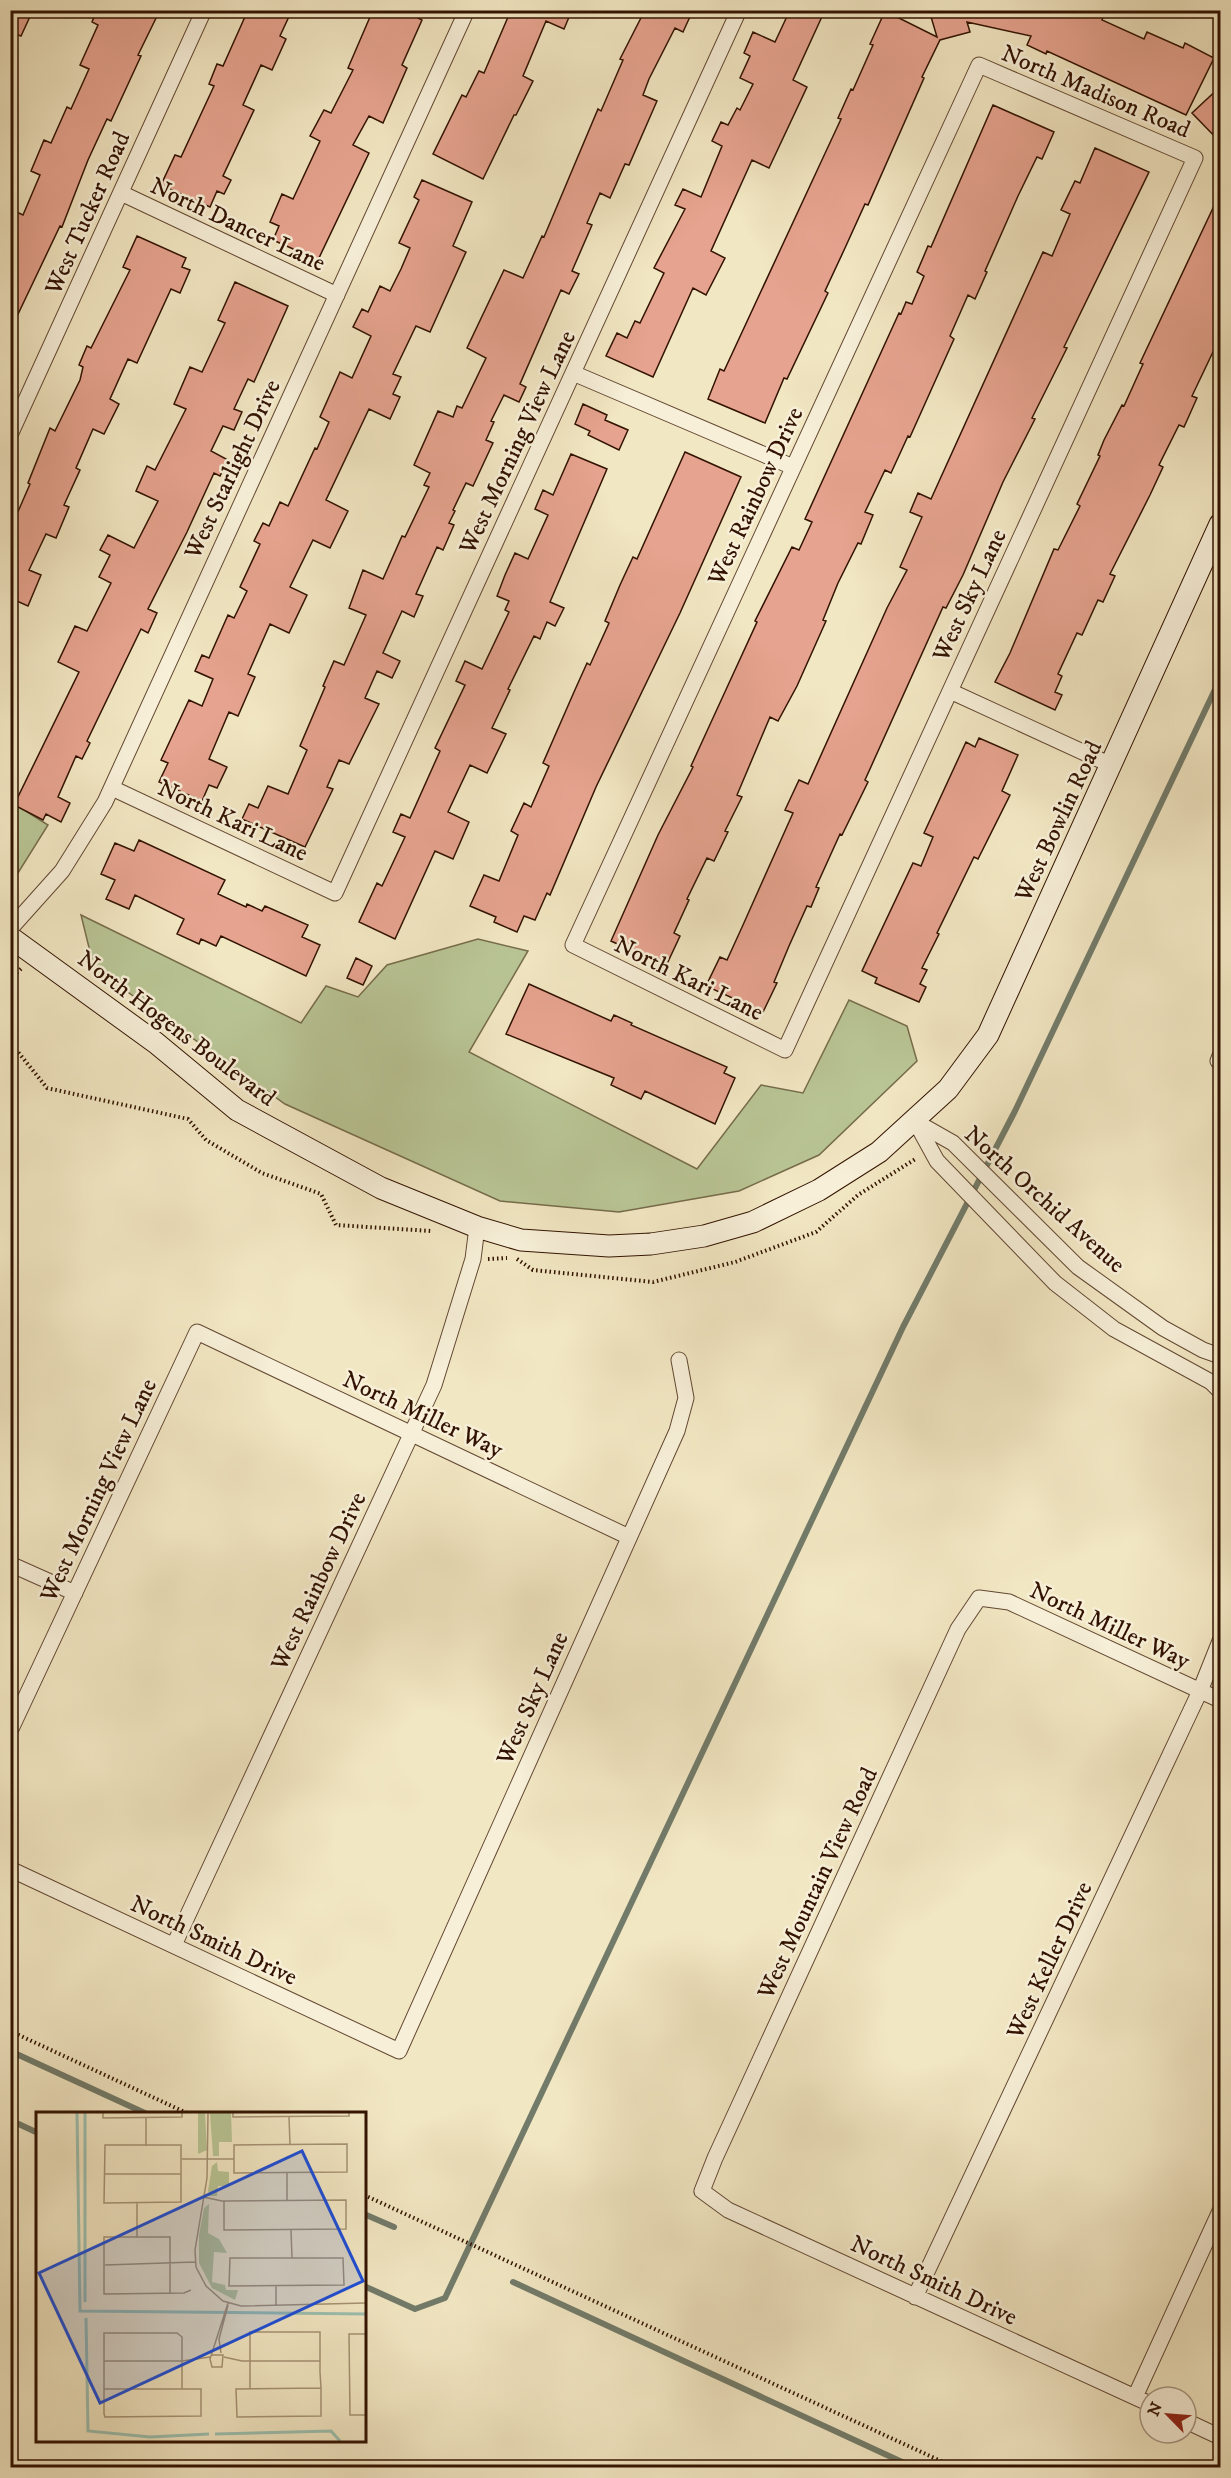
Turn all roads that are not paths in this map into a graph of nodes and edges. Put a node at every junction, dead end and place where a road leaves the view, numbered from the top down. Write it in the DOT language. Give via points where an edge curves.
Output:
graph roads {
  1 [pos="204,10"];
  2 [pos="467,10"];
  3 [pos="739,10"];
  4 [pos="979,65"];
  5 [pos="1195,158"];
  6 [pos="121,193"];
  7 [pos="337,295"];
  8 [pos="573,373"];
  9 [pos="10,435"];
  10 [pos="793,467"];
  11 [pos="1221,524"];
  12 [pos="950,692"];
  13 [pos="1111,765"];
  14 [pos="112,788"];
  15 [pos="335,893"];
  16 [pos="10,929"];
  17 [pos="10,937"];
  18 [pos="573,945"];
  19 [pos="785,1050"];
  20 [pos="915,1121"];
  21 [pos="477,1227"];
  22 [pos="197,1332"];
  23 [pos="1221,1356"];
  24 [pos="679,1360"];
  25 [pos="1221,1391"];
  26 [pos="412,1434"];
  27 [pos="629,1537"];
  28 [pos="10,1564"];
  29 [pos="75,1593"];
  30 [pos="979,1598"];
  31 [pos="1221,1641"];
  32 [pos="1200,1691"];
  33 [pos="1221,1700"];
  34 [pos="10,1731"];
  35 [pos="10,1869"];
  36 [pos="174,1945"];
  37 [pos="399,2050"];
  38 [pos="702,2191"];
  39 [pos="1221,2211"];
  40 [pos="915,2297"];
  41 [pos="1135,2397"];
  42 [pos="1138,2398"];
  43 [pos="1198,2426"];
  44 [pos="1221,2437"];
  1 -- 6 [label="street, West Tucker Road"];
  2 -- 7 [label="street, West Starlight Drive"];
  3 -- 8 [label="street, West Morning View Lane"];
  4 -- 5 [label="street, North Madison Road"];
  4 -- 10 [label="street, West Rainbow Drive"];
  5 -- 12 [label="street, West Sky Lane"];
  6 -- 7 [label="street, North Dancer Lane"];
  6 -- 9 [label="street, West Tucker Road"];
  7 -- 14 [label="street, West Starlight Drive"];
  8 -- 10 [label="street"];
  8 -- 15 [label="street, West Morning View Lane"];
  10 -- 18 [label="street, West Rainbow Drive"];
  11 -- 13 [label="street, West Bowlin Road"];
  12 -- 13 [label="street"];
  12 -- 19 [label="street, West Sky Lane"];
  13 -- 20 [label="street, West Bowlin Road" via="988,1035 948,1089"];
  14 -- 15 [label="street, North Kari Lane"];
  14 -- 16 [label="street, West Starlight Drive" via="62,871"];
  17 -- 21 [label="street, North Hogens Boulevard" via="156,1043 237,1110 381,1188"];
  18 -- 19 [label="street, North Kari Lane"];
  20 -- 21 [label="street, North Hogens Boulevard" via="879,1152 819,1190 753,1222 704,1236 609,1246 521,1240"];
  20 -- 23 [label="street, North Orchid Avenue" via="953,1143 1078,1267 1163,1328"];
  20 -- 25 [label="street, North Orchid Avenue" via="937,1161 1055,1283 1114,1329"];
  21 -- 26 [label="street, West Rainbow Drive" via="473,1259 434,1385"];
  22 -- 26 [label="street, North Miller Way"];
  22 -- 29 [label="street, West Morning View Lane"];
  24 -- 27 [label="street, West Sky Lane" via="686,1398 677,1431"];
  26 -- 27 [label="street, North Miller Way"];
  26 -- 36 [label="street, West Rainbow Drive"];
  27 -- 37 [label="street, West Sky Lane"];
  28 -- 29 [label="street"];
  29 -- 34 [label="street, West Morning View Lane"];
  30 -- 32 [label="street, North Miller Way" via="1009,1602"];
  30 -- 38 [label="street, West Mountain View Road" via="958,1629"];
  31 -- 32 [label="street, West Keller Drive"];
  32 -- 33 [label="street, North Miller Way"];
  32 -- 40 [label="street, West Keller Drive"];
  35 -- 36 [label="street, North Smith Drive"];
  36 -- 37 [label="street, North Smith Drive"];
  38 -- 40 [label="street, North Smith Drive" via="728,2210"];
  39 -- 41 [label="street"];
  40 -- 41 [label="street, North Smith Drive"];
  41 -- 42 [label="street, North Smith Drive"];
  43 -- 44 [label="street"];
}
